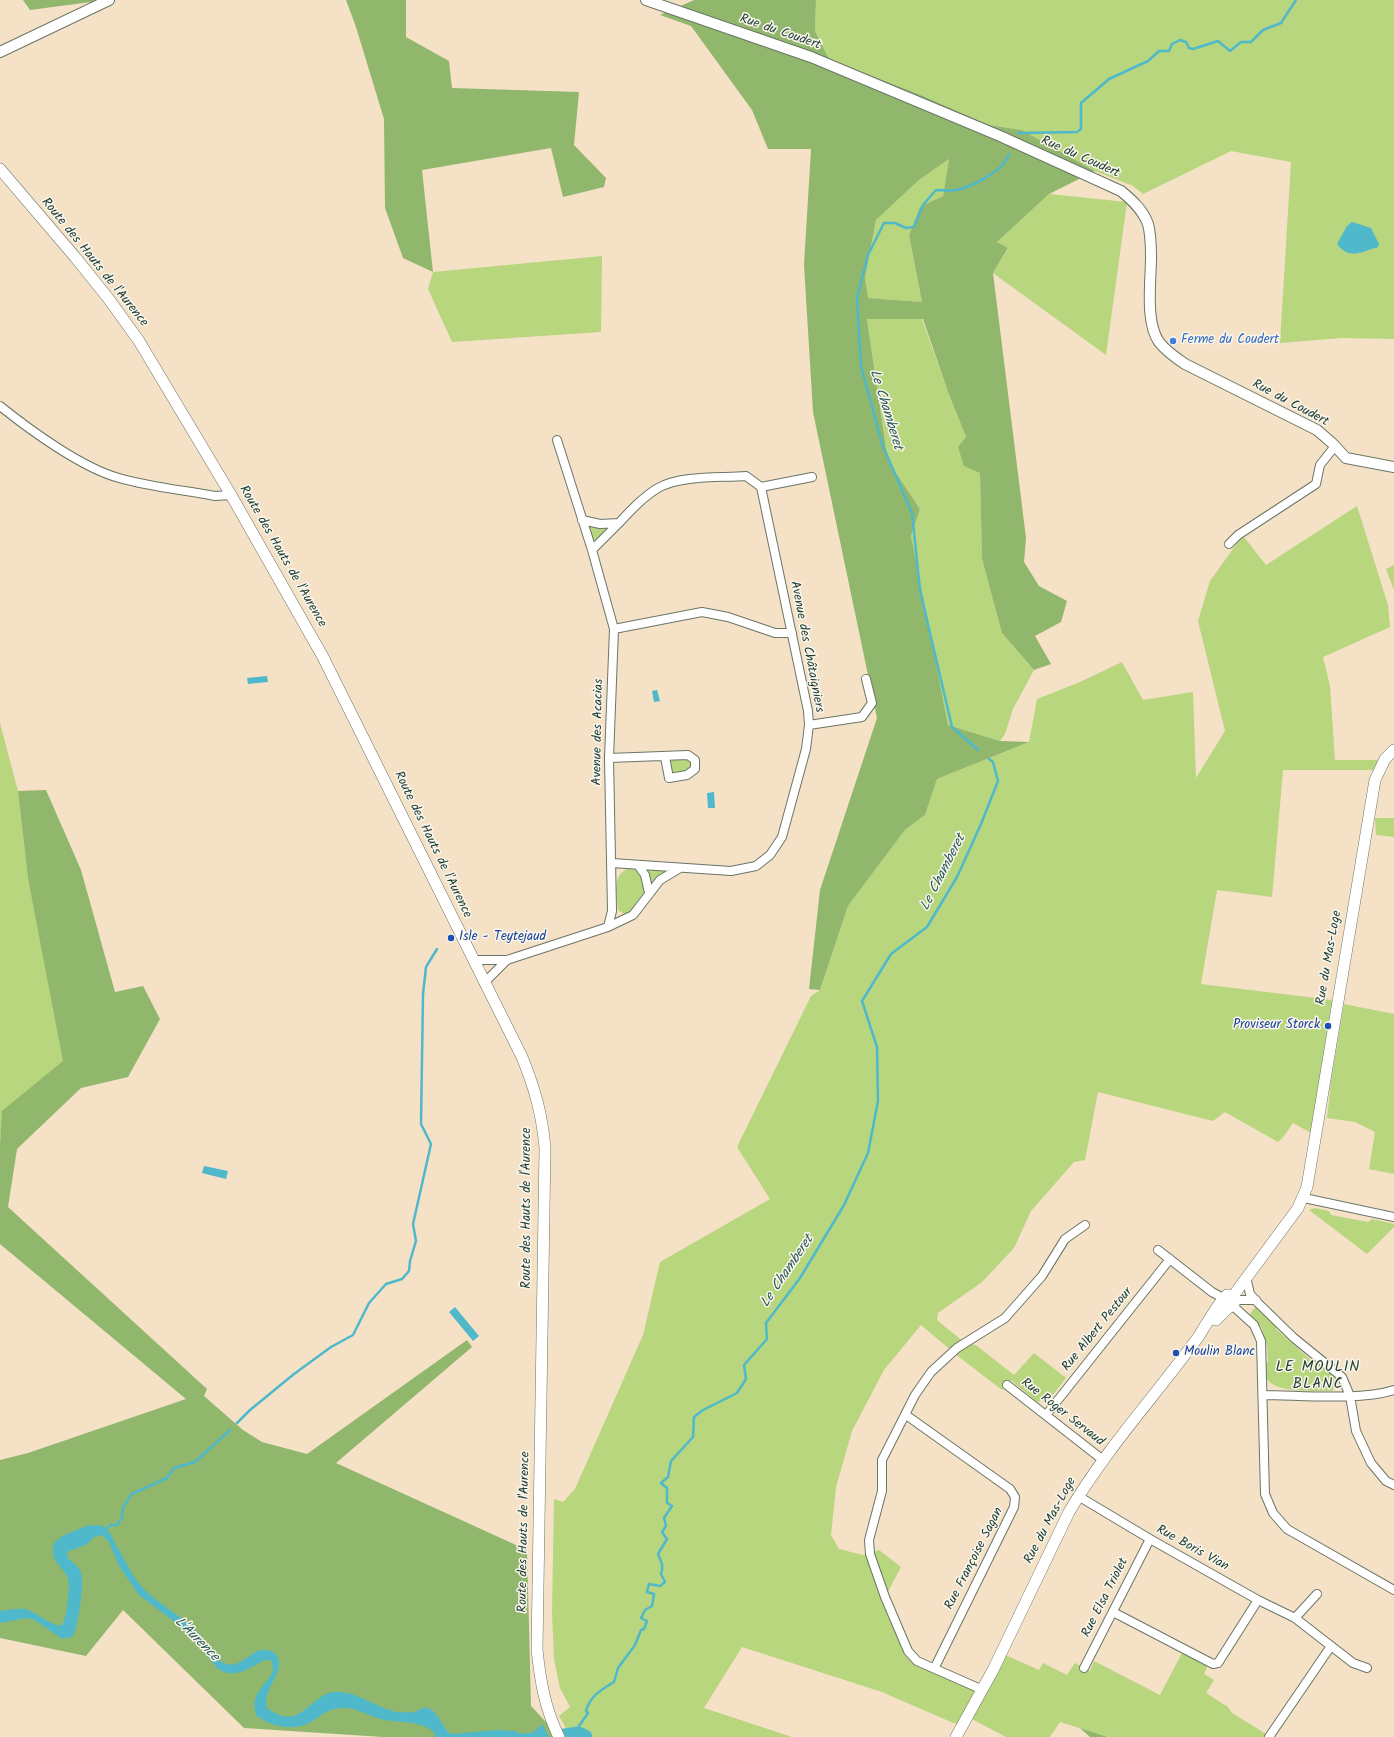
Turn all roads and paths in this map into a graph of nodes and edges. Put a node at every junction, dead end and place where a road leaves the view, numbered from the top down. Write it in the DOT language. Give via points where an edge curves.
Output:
graph roads {
  1 [pos="109,0"];
  2 [pos="646,0"];
  3 [pos="0,52"];
  4 [pos="0,169"];
  5 [pos="0,406"];
  6 [pos="557,440"];
  7 [pos="1335,446"];
  8 [pos="1394,467"];
  9 [pos="812,477"];
  10 [pos="761,487"];
  11 [pos="231,495"];
  12 [pos="582,520"];
  13 [pos="619,523"];
  14 [pos="1229,544"];
  15 [pos="592,550"];
  16 [pos="614,629"];
  17 [pos="792,633"];
  18 [pos="866,679"];
  19 [pos="809,725"];
  20 [pos="1394,750"];
  21 [pos="664,757"];
  22 [pos="609,758"];
  23 [pos="612,863"];
  24 [pos="638,865"];
  25 [pos="680,868"];
  26 [pos="649,893"];
  27 [pos="608,927"];
  28 [pos="473,960"];
  29 [pos="507,960"];
  30 [pos="484,983"];
  31 [pos="1304,1198"];
  32 [pos="1394,1217"];
  33 [pos="1085,1224"];
  34 [pos="1158,1250"];
  35 [pos="1170,1259"];
  36 [pos="1246,1277"];
  37 [pos="1256,1300"];
  38 [pos="1229,1301"];
  39 [pos="1006,1385"];
  40 [pos="1394,1390"];
  41 [pos="1263,1394"];
  42 [pos="1350,1396"];
  43 [pos="906,1415"];
  44 [pos="1046,1415"];
  45 [pos="1103,1460"];
  46 [pos="1394,1485"];
  47 [pos="1078,1496"];
  48 [pos="1150,1539"];
  49 [pos="1394,1590"];
  50 [pos="1317,1594"];
  51 [pos="1258,1600"];
  52 [pos="1113,1612"];
  53 [pos="1295,1618"];
  54 [pos="1331,1646"];
  55 [pos="935,1668"];
  56 [pos="1084,1668"];
  57 [pos="1367,1668"];
  58 [pos="983,1690"];
  59 [pos="559,1737"];
  60 [pos="956,1737"];
  61 [pos="1269,1737"];
  1 -- 3 [label="street"];
  2 -- 7 [label="street, Rue du Coudert" via="811,56 1000,136 1121,191 1143,214 1148,224 1151,239 1150,313 1153,330 1169,353 1185,364 1317,430"];
  4 -- 11 [label="main road, Route des Hauts de l'Aurence" via="94,280 139,341"];
  5 -- 11 [label="street" via="64,452 105,473 119,478 207,494"];
  6 -- 12 [label="street, Avenue des Acacias"];
  7 -- 8 [label="street, Rue du Coudert" via="1346,458"];
  7 -- 14 [label="street" via="1320,466 1316,484 1238,535"];
  9 -- 10 [label="street"];
  10 -- 13 [label="street" via="746,476 671,482 636,504"];
  10 -- 17 [label="street, Avenue des Châtaigniers"];
  11 -- 28 [label="main road, Route des Hauts de l'Aurence" via="323,657"];
  12 -- 13 [label="street" via="600,524"];
  12 -- 15 [label="street, Avenue des Acacias"];
  13 -- 15 [label="street"];
  15 -- 16 [label="street, Avenue des Acacias"];
  16 -- 17 [label="street" via="702,612 728,617 775,633"];
  16 -- 22 [label="street, Avenue des Acacias"];
  17 -- 19 [label="street, Avenue des Châtaigniers"];
  18 -- 19 [label="street" via="872,703 862,717"];
  19 -- 25 [label="street, Avenue des Châtaigniers" via="806,749 782,837 770,855 756,866 742,870"];
  20 -- 31 [label="main road, Rue du Mas-Loge" via="1385,759 1375,780"];
  21 -- 22 [label="street"];
  22 -- 23 [label="street, Avenue des Acacias"];
  23 -- 24 [label="street, Avenue des Châtaigniers"];
  23 -- 27 [label="street, Avenue des Acacias" via="612,910"];
  24 -- 25 [label="street, Avenue des Châtaigniers"];
  24 -- 26 [label="street" via="645,875"];
  25 -- 26 [label="street" via="660,880"];
  26 -- 27 [label="street" via="633,915"];
  27 -- 29 [label="street"];
  28 -- 29 [label="street"];
  28 -- 30 [label="main road, Route des Hauts de l'Aurence"];
  29 -- 30 [label="street"];
  30 -- 59 [label="main road, Route des Hauts de l'Aurence" via="522,1057 535,1090 543,1126 545,1148 537,1649 544,1695 551,1722"];
  31 -- 32 [label="street"];
  31 -- 36 [label="main road, Rue du Mas-Loge"];
  33 -- 43 [label="street" via="1065,1238 1042,1276 1005,1318 956,1348 931,1372 915,1395"];
  34 -- 35 [label="street"];
  35 -- 38 [label="street" via="1212,1292"];
  35 -- 44 [label="street, Rue Albert Pestour"];
  36 -- 37 [label="street" via="1250,1294"];
  36 -- 38 [label="main road, Rue du Mas-Loge"];
  37 -- 38 [label="street"];
  37 -- 42 [label="street" via="1294,1338 1342,1377"];
  38 -- 41 [label="street" via="1258,1332 1261,1341"];
  38 -- 45 [label="main road, Rue du Mas-Loge"];
  39 -- 44 [label="street, Rue Roger Servaud"];
  40 -- 42 [label="street" via="1384,1394"];
  41 -- 42 [label="street"];
  41 -- 49 [label="street" via="1265,1494 1273,1513 1287,1529"];
  42 -- 46 [label="street" via="1356,1431 1371,1463 1386,1481"];
  43 -- 55 [label="street" via="882,1460 882,1491 869,1540 877,1576 908,1652 917,1661"];
  43 -- 55 [label="street, Rue Françoise Sagan" via="1010,1489 1015,1497 1014,1506"];
  44 -- 45 [label="street, Rue Roger Servaud"];
  45 -- 47 [label="main road, Rue du Mas-Loge"];
  47 -- 48 [label="street, Rue Boris Vian"];
  47 -- 58 [label="main road, Rue du Mas-Loge"];
  48 -- 51 [label="street, Rue Boris Vian"];
  48 -- 52 [label="street, Rue Elsa Triolet"];
  50 -- 53 [label="street"];
  51 -- 52 [label="street" via="1218,1663 1213,1664"];
  51 -- 53 [label="street, Rue Boris Vian"];
  52 -- 56 [label="street, Rue Elsa Triolet"];
  53 -- 54 [label="street, Rue Boris Vian"];
  54 -- 57 [label="street, Rue Boris Vian" via="1353,1662"];
  54 -- 61 [label="street"];
  55 -- 58 [label="street"];
  58 -- 60 [label="main road, Rue du Mas-Loge"];
}
